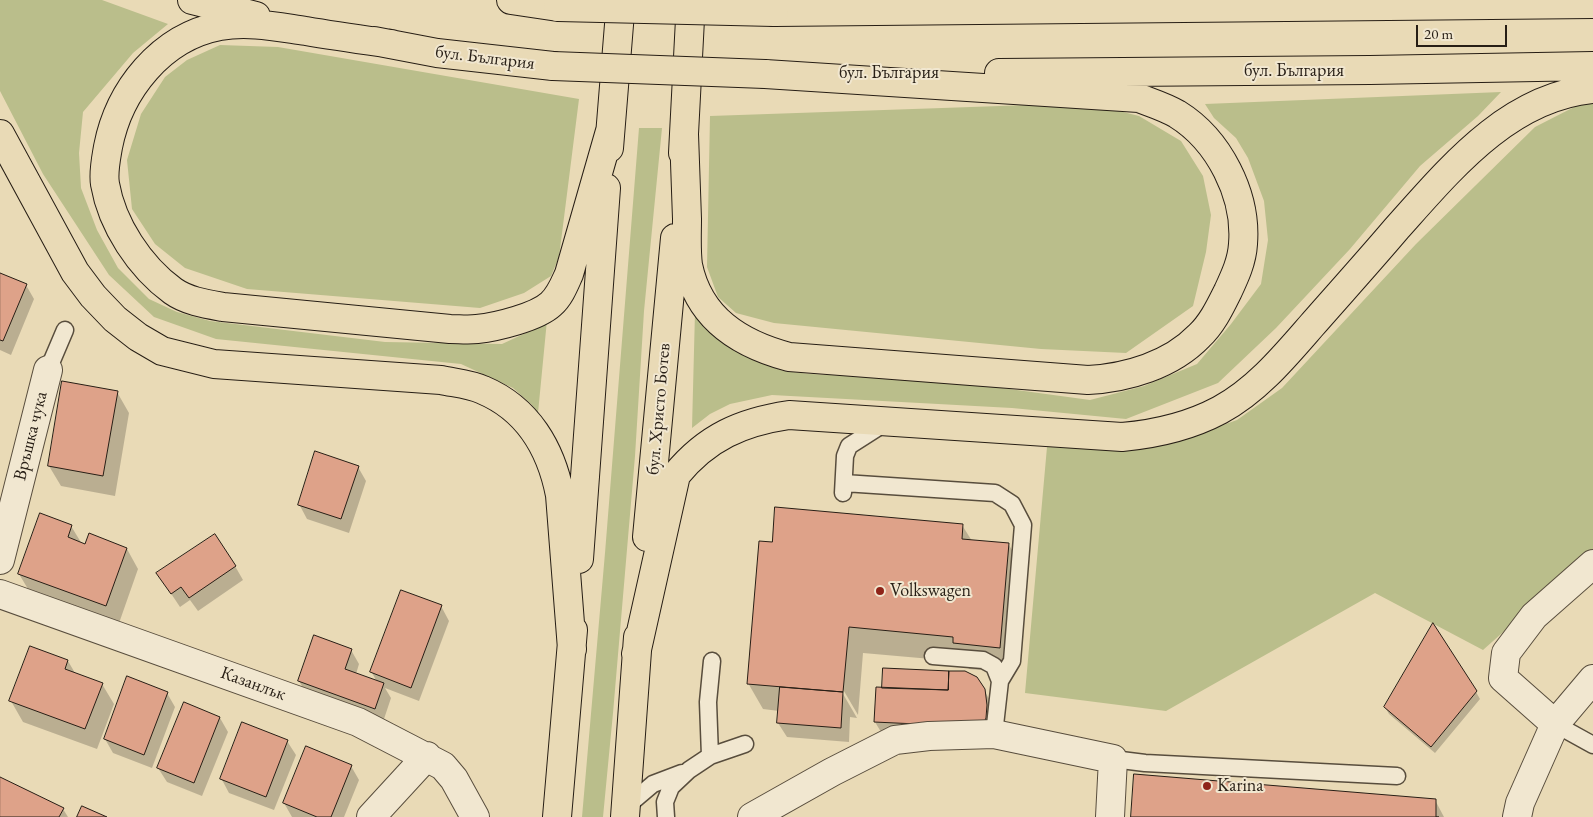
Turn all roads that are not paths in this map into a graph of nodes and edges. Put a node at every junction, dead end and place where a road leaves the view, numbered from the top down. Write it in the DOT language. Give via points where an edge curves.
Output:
graph roads {
  1 [pos="192,0"];
  2 [pos="511,0"];
  3 [pos="621,0"];
  4 [pos="692,0"];
  5 [pos="830,0"];
  6 [pos="548,3"];
  7 [pos="1593,4"];
  8 [pos="774,12"];
  9 [pos="392,44"];
  10 [pos="1593,66"];
  11 [pos="765,74"];
  12 [pos="1593,89"];
  13 [pos="610,131"];
  14 [pos="0,134"];
  15 [pos="684,134"];
  16 [pos="65,330"];
  17 [pos="48,370"];
  18 [pos="889,421"];
  19 [pos="0,560"];
  20 [pos="1593,564"];
  21 [pos="0,594"];
  22 [pos="572,649"];
  23 [pos="636,654"];
  24 [pos="933,656"];
  25 [pos="712,661"];
  26 [pos="1593,679"];
  27 [pos="1000,680"];
  28 [pos="1555,724"];
  29 [pos="994,734"];
  30 [pos="745,744"];
  31 [pos="1593,745"];
  32 [pos="427,756"];
  33 [pos="710,756"];
  34 [pos="1113,759"];
  35 [pos="689,770"];
  36 [pos="1397,776"];
  37 [pos="630,813"];
  38 [pos="370,817"];
  39 [pos="475,817"];
  40 [pos="557,817"];
  41 [pos="666,817"];
  42 [pos="752,817"];
  43 [pos="1110,817"];
  44 [pos="1517,817"];
  1 -- 9 [label="highway, бул. България"];
  2 -- 6 [label="highway"];
  3 -- 13 [label="highway"];
  4 -- 15 [label="highway, бул. Христо Ботев"];
  5 -- 8 [label="highway"];
  6 -- 8 [label="highway, bridge"];
  7 -- 8 [label="highway"];
  9 -- 11 [label="highway, бул. България, bridge" via="437,53 552,66"];
  9 -- 13 [label="highway" via="246,24 219,26 199,32 158,57 140,75 118,114 104,165 105,184 113,209 123,235 137,256 174,292 194,301 223,307 450,329 507,324 550,305 562,292"];
  10 -- 11 [label="highway, бул. България"];
  11 -- 15 [label="highway" via="1139,98 1178,114 1211,145 1234,185 1240,207 1243,245 1239,265 1222,304 1199,336 1170,358 1134,373 1102,379 789,357 765,351 738,338 720,323 705,306 695,286 688,264"];
  12 -- 18 [label="highway" via="1571,92 1536,105 1495,129 1476,145 1441,178 1285,357 1220,410 1172,429 1122,437"];
  13 -- 22 [label="highway"];
  14 -- 22 [label="highway" via="75,272 115,320 162,351 214,364 441,380 481,389 517,412 543,444 560,495"];
  15 -- 23 [label="highway, бул. Христо Ботев"];
  16 -- 17 [label="lane"];
  17 -- 19 [label="street, Връшка чука"];
  18 -- 23 [label="highway" via="789,414 751,422 728,432 687,462 676,475"];
  18 -- 27 [label="lane" via="849,446 845,456 843,488 995,493 1012,504 1024,526 1012,661"];
  20 -- 28 [label="street" via="1534,616 1506,653 1503,678"];
  21 -- 32 [label="street, Казанлък" via="358,722"];
  22 -- 40 [label="highway"];
  23 -- 37 [label="highway, бул. Христо Ботев"];
  24 -- 27 [label="lane" via="983,660 994,666"];
  25 -- 33 [label="lane" via="708,702"];
  26 -- 28 [label="street"];
  27 -- 29 [label="lane"];
  28 -- 31 [label="lane"];
  28 -- 44 [label="street" via="1520,803"];
  29 -- 34 [label="street"];
  29 -- 42 [label="street" via="895,740"];
  30 -- 33 [label="lane"];
  32 -- 38 [label="street"];
  32 -- 39 [label="street, Казанлък" via="443,766 454,779"];
  33 -- 35 [label="lane"];
  34 -- 36 [label="lane"];
  34 -- 43 [label="street"];
  35 -- 37 [label="lane" via="653,784"];
  35 -- 41 [label="lane" via="671,787 664,802"];
}
